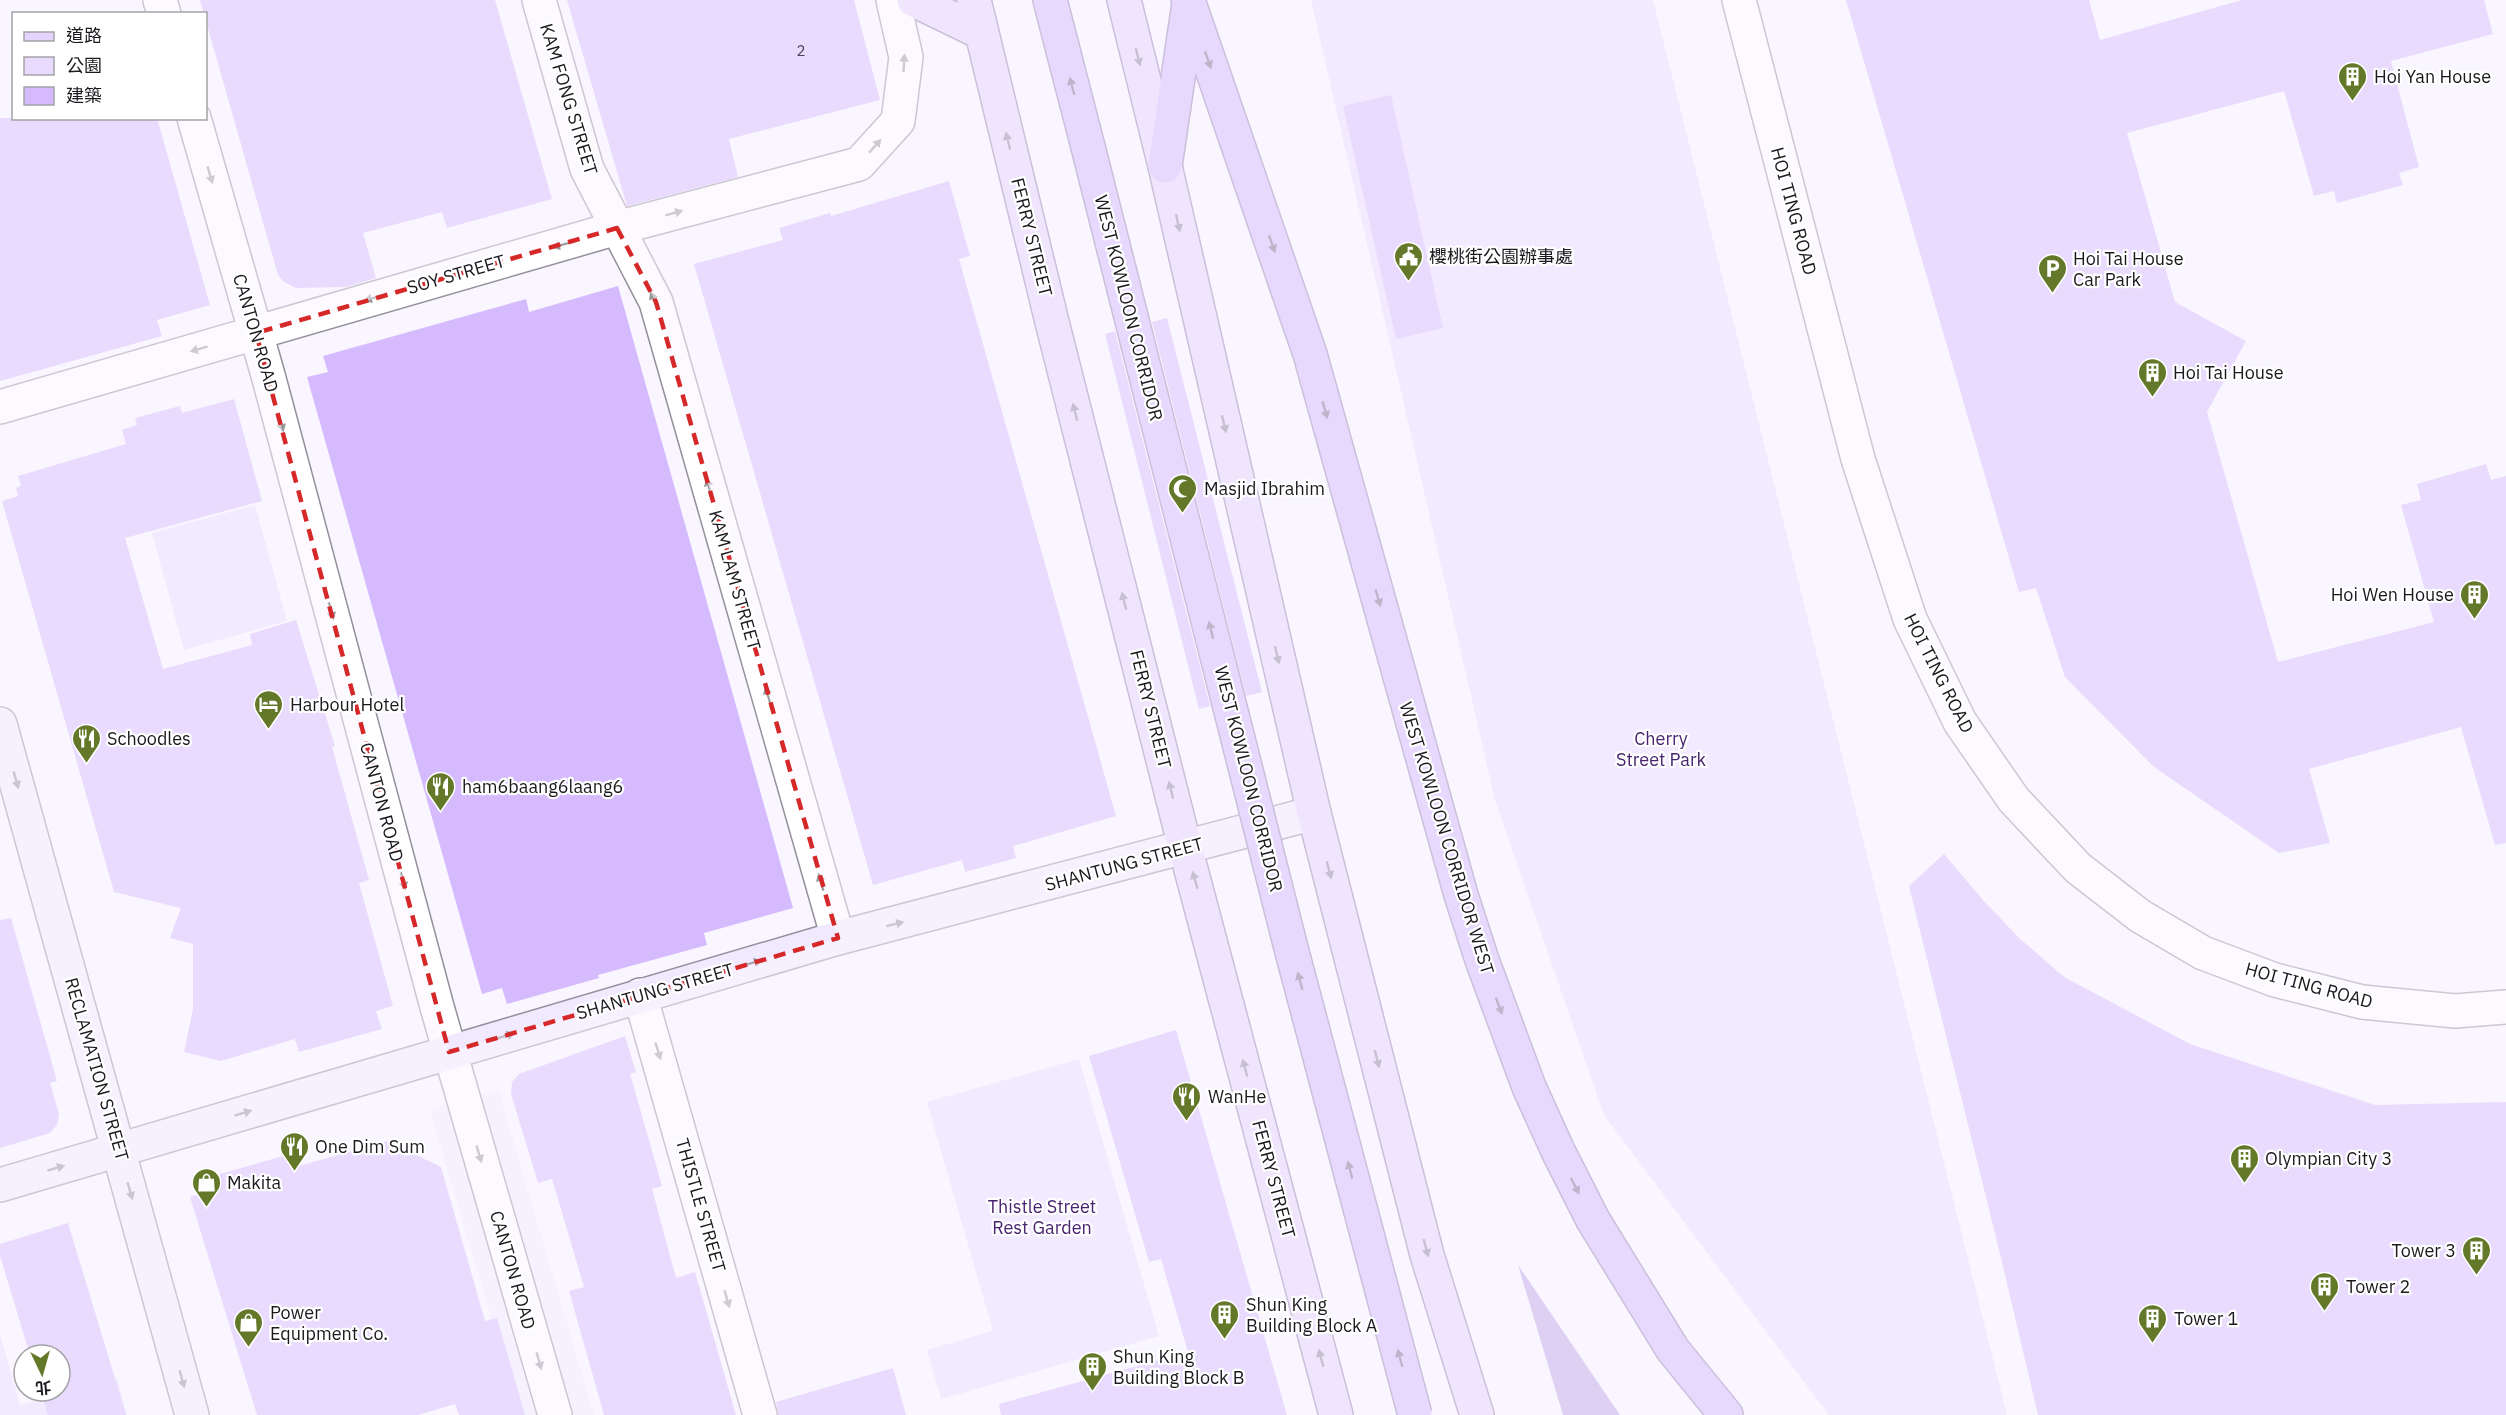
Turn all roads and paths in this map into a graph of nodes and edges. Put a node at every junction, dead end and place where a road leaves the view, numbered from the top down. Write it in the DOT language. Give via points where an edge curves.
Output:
graph roads {
  1 [pos="539,0"];
  2 [pos="893,0"];
  3 [pos="914,0"];
  4 [pos="974,0"];
  5 [pos="1050,0"];
  6 [pos="1124,0"];
  7 [pos="1739,0"];
  8 [pos="1189,2"];
  9 [pos="982,33"];
  10 [pos="195,120"];
  11 [pos="1165,166"];
  12 [pos="617,228"];
  13 [pos="256,333"];
  14 [pos="0,407"];
  15 [pos="0,724"];
  16 [pos="1314,813"];
  17 [pos="1185,847"];
  18 [pos="838,938"];
  19 [pos="640,995"];
  20 [pos="2506,1007"];
  21 [pos="449,1052"];
  22 [pos="118,1148"];
  23 [pos="0,1185"];
  24 [pos="192,1415"];
  25 [pos="555,1415"];
  26 [pos="760,1415"];
  27 [pos="1336,1415"];
  28 [pos="1415,1415"];
  29 [pos="1477,1415"];
  30 [pos="1726,1415"];
  1 -- 12 [label="street, KAM FONG STREET" via="587,169"];
  12 -- 2 [label="street, SOY STREET, one-way" via="859,164 898,121 906,57"];
  3 -- 9 [label="main road"];
  4 -- 9 [label="main road, FERRY STREET"];
  28 -- 5 [label="highway, WEST KOWLOON CORRIDOR, one-way, bridge" via="1291,948"];
  6 -- 11 [label="main road, one-way"];
  7 -- 20 [label="street, HOI TING ROAD" via="1858,459 1910,619 1960,722 2014,800 2078,868 2140,916 2203,953 2275,980 2362,1002 2455,1011"];
  8 -- 11 [label="highway"];
  8 -- 30 [label="highway, WEST KOWLOON CORRIDOR WEST, one-way" via="1310,354 1461,895 1529,1087 1593,1220 1673,1350"];
  17 -- 9 [label="main road, FERRY STREET, one-way"];
  10 -- 13 [label="street, CANTON ROAD, one-way"];
  11 -- 16 [label="main road, one-way"];
  12 -- 13 [label="street, SOY STREET, one-way"];
  18 -- 12 [label="street, KAM LAM STREET, one-way" via="656,302"];
  13 -- 14 [label="street, SOY STREET, one-way"];
  13 -- 21 [label="street, CANTON ROAD, one-way"];
  15 -- 22 [label="street, RECLAMATION STREET, one-way"];
  16 -- 17 [label="street, SHANTUNG STREET"];
  16 -- 29 [label="main road, one-way" via="1427,1255"];
  18 -- 17 [label="street, SHANTUNG STREET, one-way"];
  27 -- 17 [label="main road, FERRY STREET, one-way"];
  19 -- 18 [label="street, SHANTUNG STREET, one-way"];
  21 -- 19 [label="street, SHANTUNG STREET, one-way"];
  19 -- 26 [label="street, THISTLE STREET, one-way"];
  22 -- 21 [label="street, SHANTUNG STREET, one-way"];
  21 -- 25 [label="street, CANTON ROAD, one-way"];
  23 -- 22 [label="street, SHANTUNG STREET, one-way"];
  22 -- 24 [label="street, RECLAMATION STREET, one-way"];
}
